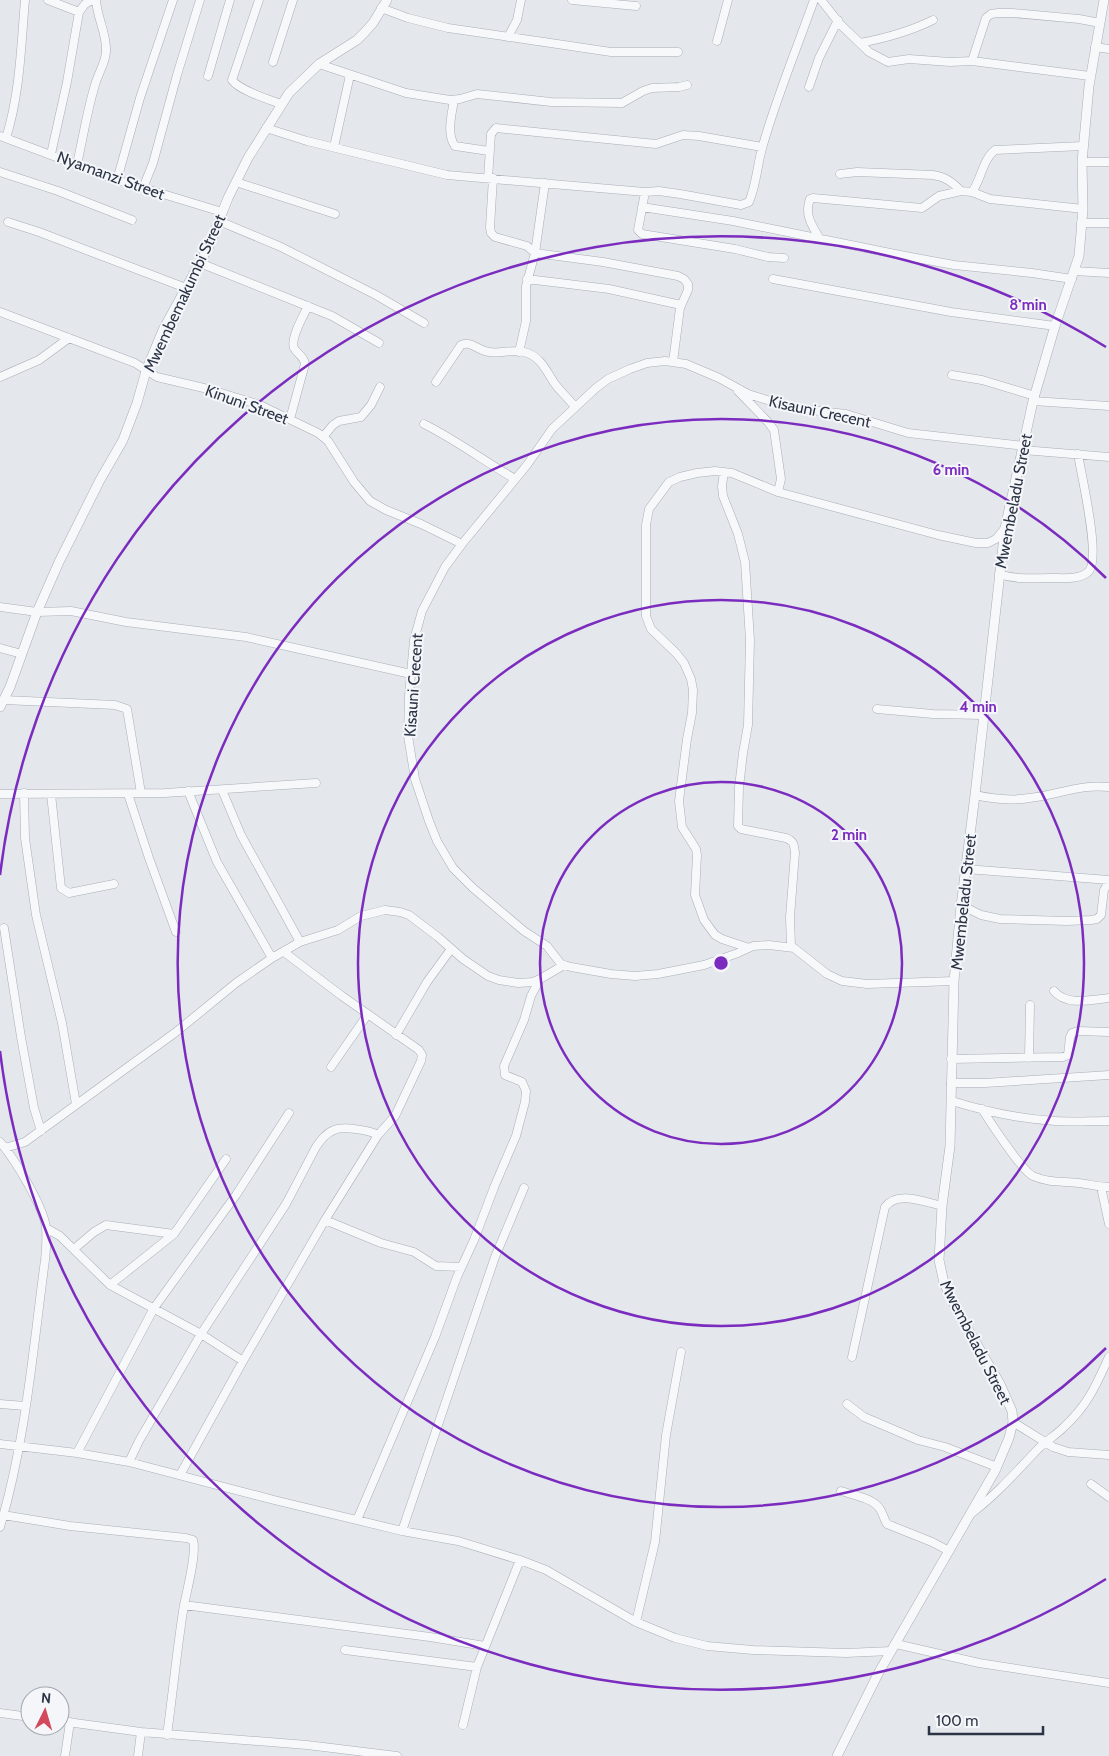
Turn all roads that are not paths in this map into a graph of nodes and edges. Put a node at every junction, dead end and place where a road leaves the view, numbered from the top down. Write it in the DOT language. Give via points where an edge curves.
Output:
graph roads {
  1 [pos="25,0"];
  2 [pos="48,0"];
  3 [pos="94,0"];
  4 [pos="173,0"];
  5 [pos="200,0"];
  6 [pos="230,0"];
  7 [pos="259,0"];
  8 [pos="293,0"];
  9 [pos="521,0"];
  10 [pos="572,0"];
  11 [pos="728,0"];
  12 [pos="814,0"];
  13 [pos="822,0"];
  14 [pos="1106,1"];
  15 [pos="384,4"];
  16 [pos="636,6"];
  17 [pos="79,12"];
  18 [pos="838,20"];
  19 [pos="932,20"];
  20 [pos="1100,23"];
  21 [pos="508,37"];
  22 [pos="717,41"];
  23 [pos="860,43"];
  24 [pos="1095,47"];
  25 [pos="1109,49"];
  26 [pos="678,52"];
  27 [pos="972,61"];
  28 [pos="273,62"];
  29 [pos="320,64"];
  30 [pos="350,75"];
  31 [pos="208,76"];
  32 [pos="1090,76"];
  33 [pos="688,84"];
  34 [pos="809,87"];
  35 [pos="454,100"];
  36 [pos="281,104"];
  37 [pos="266,128"];
  38 [pos="3,137"];
  39 [pos="1083,146"];
  40 [pos="334,147"];
  41 [pos="762,148"];
  42 [pos="489,151"];
  43 [pos="51,154"];
  44 [pos="1082,162"];
  45 [pos="1109,162"];
  46 [pos="78,164"];
  47 [pos="0,172"];
  48 [pos="840,174"];
  49 [pos="490,178"];
  50 [pos="117,180"];
  51 [pos="236,182"];
  52 [pos="545,183"];
  53 [pos="143,188"];
  54 [pos="961,191"];
  55 [pos="645,192"];
  56 [pos="972,192"];
  57 [pos="642,207"];
  58 [pos="1083,209"];
  59 [pos="335,214"];
  60 [pos="220,217"];
  61 [pos="132,220"];
  62 [pos="8,222"];
  63 [pos="1081,223"];
  64 [pos="1109,223"];
  65 [pos="820,238"];
  66 [pos="536,254"];
  67 [pos="784,258"];
  68 [pos="200,263"];
  69 [pos="1109,273"];
  70 [pos="1073,275"];
  71 [pos="773,279"];
  72 [pos="527,280"];
  73 [pos="186,288"];
  74 [pos="681,305"];
  75 [pos="308,306"];
  76 [pos="0,312"];
  77 [pos="424,323"];
  78 [pos="1055,326"];
  79 [pos="69,338"];
  80 [pos="380,343"];
  81 [pos="518,352"];
  82 [pos="673,362"];
  83 [pos="146,371"];
  84 [pos="952,375"];
  85 [pos="0,377"];
  86 [pos="436,382"];
  87 [pos="380,387"];
  88 [pos="734,387"];
  89 [pos="1034,398"];
  90 [pos="1109,406"];
  91 [pos="575,407"];
  92 [pos="290,419"];
  93 [pos="424,424"];
  94 [pos="323,437"];
  95 [pos="1024,448"];
  96 [pos="1078,454"];
  97 [pos="1109,457"];
  98 [pos="724,472"];
  99 [pos="515,479"];
  100 [pos="778,492"];
  101 [pos="1005,528"];
  102 [pos="462,544"];
  103 [pos="999,574"];
  104 [pos="0,607"];
  105 [pos="37,612"];
  106 [pos="0,648"];
  107 [pos="22,654"];
  108 [pos="410,674"];
  109 [pos="2,704"];
  110 [pos="877,709"];
  111 [pos="984,715"];
  112 [pos="316,783"];
  113 [pos="1109,787"];
  114 [pos="222,790"];
  115 [pos="188,791"];
  116 [pos="24,793"];
  117 [pos="141,793"];
  118 [pos="0,794"];
  119 [pos="51,794"];
  120 [pos="128,794"];
  121 [pos="975,795"];
  122 [pos="966,869"];
  123 [pos="1109,881"];
  124 [pos="114,884"];
  125 [pos="961,905"];
  126 [pos="4,928"];
  127 [pos="176,932"];
  128 [pos="300,942"];
  129 [pos="791,947"];
  130 [pos="749,948"];
  131 [pos="451,949"];
  132 [pos="284,952"];
  133 [pos="272,958"];
  134 [pos="564,965"];
  135 [pos="540,979"];
  136 [pos="954,981"];
  137 [pos="1054,991"];
  138 [pos="1109,998"];
  139 [pos="1030,1005"];
  140 [pos="368,1014"];
  141 [pos="1109,1032"];
  142 [pos="396,1035"];
  143 [pos="1029,1058"];
  144 [pos="951,1059"];
  145 [pos="331,1067"];
  146 [pos="1109,1075"];
  147 [pos="951,1083"];
  148 [pos="952,1101"];
  149 [pos="76,1104"];
  150 [pos="982,1110"];
  151 [pos="289,1113"];
  152 [pos="1109,1120"];
  153 [pos="41,1131"];
  154 [pos="378,1135"];
  155 [pos="3,1145"];
  156 [pos="226,1159"];
  157 [pos="1105,1187"];
  158 [pos="524,1188"];
  159 [pos="942,1206"];
  160 [pos="325,1220"];
  161 [pos="1109,1224"];
  162 [pos="46,1228"];
  163 [pos="174,1234"];
  164 [pos="74,1249"];
  165 [pos="461,1267"];
  166 [pos="110,1285"];
  167 [pos="154,1308"];
  168 [pos="201,1334"];
  169 [pos="681,1352"];
  170 [pos="852,1357"];
  171 [pos="1109,1357"];
  172 [pos="243,1362"];
  173 [pos="0,1404"];
  174 [pos="847,1404"];
  175 [pos="25,1406"];
  176 [pos="1013,1422"];
  177 [pos="1044,1442"];
  178 [pos="0,1444"];
  179 [pos="20,1445"];
  180 [pos="77,1453"];
  181 [pos="1109,1455"];
  182 [pos="129,1462"];
  183 [pos="997,1467"];
  184 [pos="180,1475"];
  185 [pos="1091,1484"];
  186 [pos="841,1490"];
  187 [pos="1109,1497"];
  188 [pos="971,1513"];
  189 [pos="3,1515"];
  190 [pos="357,1520"];
  191 [pos="0,1526"];
  192 [pos="402,1531"];
  193 [pos="949,1551"];
  194 [pos="520,1560"];
  195 [pos="184,1606"];
  196 [pos="636,1622"];
  197 [pos="485,1646"];
  198 [pos="894,1648"];
  199 [pos="345,1650"];
  200 [pos="477,1667"];
  201 [pos="1109,1683"];
  202 [pos="0,1714"];
  203 [pos="20,1716"];
  204 [pos="70,1722"];
  205 [pos="463,1725"];
  206 [pos="141,1732"];
  207 [pos="167,1735"];
  208 [pos="68,1736"];
  209 [pos="65,1756"];
  210 [pos="138,1756"];
  211 [pos="397,1756"];
  212 [pos="837,1756"];
  1 -- 38 [label="street" via="12,115"];
  2 -- 17 [label="street"];
  3 -- 17 [label="street"];
  3 -- 46 [label="street" via="105,37 106,57 92,94"];
  4 -- 50 [label="street" via="135,113"];
  5 -- 53 [label="street"];
  6 -- 31 [label="street"];
  7 -- 36 [label="street" via="232,80"];
  8 -- 28 [label="street"];
  9 -- 21 [label="street"];
  10 -- 16 [label="street"];
  11 -- 22 [label="street"];
  12 -- 41 [label="street"];
  13 -- 18 [label="street"];
  14 -- 20 [label="street, Mwembeladu Street"];
  15 -- 21 [label="street" via="427,24"];
  15 -- 29 [label="street, Mwembemakumbi Street" via="373,23 357,40"];
  17 -- 43 [label="street"];
  18 -- 23 [label="street"];
  18 -- 34 [label="street"];
  19 -- 23 [label="street" via="908,32"];
  20 -- 24 [label="street, Mwembeladu Street"];
  20 -- 27 [label="street" via="1012,13 991,14 986,18"];
  21 -- 26 [label="street" via="611,52"];
  23 -- 27 [label="street" via="888,62 909,59"];
  24 -- 25 [label="street"];
  24 -- 32 [label="street, Mwembeladu Street"];
  27 -- 32 [label="street"];
  29 -- 30 [label="street"];
  29 -- 36 [label="street, Mwembemakumbi Street"];
  30 -- 35 [label="street" via="406,93"];
  30 -- 40 [label="street"];
  32 -- 39 [label="street, Mwembeladu Street"];
  33 -- 35 [label="street" via="679,88 652,88 622,103 551,102 477,94"];
  35 -- 42 [label="street" via="452,142 456,146"];
  36 -- 37 [label="street, Mwembemakumbi Street"];
  37 -- 40 [label="street"];
  37 -- 51 [label="street, Mwembemakumbi Street"];
  38 -- 43 [label="street, Nyamanzi Street"];
  39 -- 44 [label="street, Mwembeladu Street"];
  39 -- 56 [label="street" via="996,150 988,158"];
  40 -- 49 [label="street" via="424,171"];
  41 -- 42 [label="street" via="699,136 683,135 656,144 496,128 491,134"];
  41 -- 55 [label="street" via="752,197 747,203 741,205 659,191"];
  42 -- 49 [label="street"];
  43 -- 46 [label="street, Nyamanzi Street"];
  44 -- 45 [label="street"];
  44 -- 58 [label="street, Mwembeladu Street"];
  46 -- 50 [label="street, Nyamanzi Street"];
  47 -- 61 [label="street"];
  48 -- 54 [label="street" via="933,175 951,182"];
  49 -- 52 [label="street"];
  49 -- 66 [label="street" via="491,234 527,246"];
  50 -- 53 [label="street, Nyamanzi Street"];
  51 -- 59 [label="street"];
  51 -- 60 [label="street, Mwembemakumbi Street"];
  52 -- 55 [label="street"];
  52 -- 66 [label="street"];
  53 -- 60 [label="street, Nyamanzi Street"];
  54 -- 56 [label="street"];
  54 -- 65 [label="street" via="939,196 922,208 813,198 807,206 808,213"];
  55 -- 57 [label="street"];
  56 -- 58 [label="street" via="990,199"];
  57 -- 65 [label="street"];
  57 -- 67 [label="street" via="639,233"];
  58 -- 63 [label="street, Mwembeladu Street"];
  60 -- 68 [label="street, Mwembemakumbi Street"];
  60 -- 77 [label="street, Nyamanzi Street" via="376,295"];
  62 -- 73 [label="street"];
  63 -- 64 [label="street"];
  63 -- 70 [label="street, Mwembeladu Street"];
  65 -- 70 [label="street" via="954,265"];
  66 -- 72 [label="street"];
  66 -- 74 [label="street" via="678,276 688,284"];
  68 -- 73 [label="street, Mwembemakumbi Street"];
  68 -- 75 [label="street"];
  69 -- 70 [label="street"];
  70 -- 78 [label="street, Mwembeladu Street"];
  71 -- 78 [label="street" via="951,312"];
  72 -- 74 [label="street" via="609,289"];
  72 -- 81 [label="street" via="526,322"];
  73 -- 83 [label="street, Mwembemakumbi Street"];
  74 -- 82 [label="street"];
  75 -- 80 [label="street"];
  75 -- 92 [label="street" via="293,342 305,364"];
  76 -- 79 [label="street, Kinuni Street"];
  78 -- 89 [label="street, Mwembeladu Street"];
  79 -- 83 [label="street, Kinuni Street" via="135,363"];
  79 -- 85 [label="street" via="39,360"];
  81 -- 86 [label="street" via="490,352 468,343 460,345"];
  81 -- 91 [label="street" via="541,362"];
  82 -- 88 [label="street, Kisauni Crecent" via="694,367"];
  82 -- 91 [label="street, Kisauni Crecent" via="647,364 619,373"];
  83 -- 92 [label="street, Kinuni Street" via="245,400"];
  83 -- 105 [label="street, Mwembemakumbi Street" via="123,440 83,513"];
  84 -- 89 [label="street" via="982,380"];
  87 -- 94 [label="street" via="361,417 338,421"];
  88 -- 95 [label="street, Kisauni Crecent" via="793,408 857,416 908,433"];
  88 -- 100 [label="street" via="774,430 781,480"];
  89 -- 90 [label="street"];
  89 -- 95 [label="street, Mwembeladu Street"];
  91 -- 99 [label="street, Kisauni Crecent" via="552,429"];
  92 -- 94 [label="street, Kinuni Street"];
  93 -- 99 [label="street"];
  94 -- 102 [label="street, Kinuni Street" via="370,500"];
  95 -- 96 [label="street, Kisauni Crecent"];
  95 -- 101 [label="street, Mwembeladu Street"];
  96 -- 97 [label="street, Kisauni Crecent"];
  96 -- 103 [label="street" via="1089,507 1092,564 1089,570 1083,575 1068,577 1010,578"];
  98 -- 100 [label="street"];
  98 -- 129 [label="street" via="723,496 745,562 750,631 748,725 739,787 738,826 792,840"];
  98 -- 130 [label="street" via="697,473 669,482 649,509 645,545 646,616 651,629 684,663 693,690 679,801 682,827 697,855 694,895 704,920 716,935 726,942"];
  99 -- 102 [label="street, Kisauni Crecent"];
  100 -- 101 [label="street" via="976,543 996,539"];
  101 -- 103 [label="street, Mwembeladu Street"];
  102 -- 108 [label="street, Kisauni Crecent" via="445,567 418,621"];
  103 -- 111 [label="street, Mwembeladu Street"];
  104 -- 105 [label="street"];
  105 -- 107 [label="street, Mwembemakumbi Street"];
  105 -- 108 [label="street" via="71,611 126,622 239,636"];
  106 -- 107 [label="street"];
  107 -- 109 [label="street, Mwembemakumbi Street"];
  108 -- 134 [label="street, Kisauni Crecent" via="407,727 411,762 429,821 443,853 473,888 547,946"];
  109 -- 117 [label="street" via="115,705 127,709"];
  110 -- 111 [label="street"];
  111 -- 121 [label="street, Mwembeladu Street"];
  112 -- 114 [label="street"];
  113 -- 121 [label="street" via="1086,786 1018,799"];
  114 -- 115 [label="street"];
  114 -- 128 [label="street" via="241,834"];
  115 -- 117 [label="street"];
  115 -- 133 [label="street" via="217,862"];
  116 -- 118 [label="street"];
  116 -- 119 [label="street"];
  116 -- 149 [label="street" via="36,914 62,1023"];
  117 -- 120 [label="street"];
  119 -- 120 [label="street"];
  119 -- 124 [label="street" via="61,888 69,893"];
  120 -- 127 [label="street"];
  121 -- 122 [label="street, Mwembeladu Street"];
  122 -- 123 [label="street"];
  122 -- 125 [label="street, Mwembeladu Street"];
  123 -- 125 [label="street" via="1104,890 1101,915 1095,920 1000,919 980,915"];
  125 -- 136 [label="street, Mwembeladu Street"];
  126 -- 153 [label="street" via="21,1038"];
  128 -- 131 [label="street" via="338,930 361,916 393,910 409,915"];
  128 -- 132 [label="street"];
  129 -- 130 [label="street" via="756,945"];
  129 -- 136 [label="street" via="842,981 867,984"];
  130 -- 134 [label="street" via="704,965 658,974 628,976"];
  131 -- 135 [label="street" via="481,972 499,980 528,983"];
  131 -- 142 [label="street"];
  132 -- 133 [label="street"];
  132 -- 140 [label="street"];
  133 -- 149 [label="street"];
  134 -- 135 [label="street"];
  135 -- 165 [label="street" via="504,1069 507,1077 522,1082 526,1091 516,1136"];
  136 -- 144 [label="street, Mwembeladu Street"];
  137 -- 138 [label="street" via="1065,1000"];
  139 -- 143 [label="street"];
  140 -- 142 [label="street"];
  140 -- 145 [label="street"];
  141 -- 143 [label="street" via="1078,1031 1070,1037 1068,1055"];
  142 -- 154 [label="street" via="419,1050 421,1061 395,1116"];
  143 -- 144 [label="street"];
  144 -- 147 [label="street, Mwembeladu Street"];
  146 -- 147 [label="street"];
  147 -- 148 [label="street, Mwembeladu Street"];
  148 -- 150 [label="street"];
  148 -- 159 [label="street, Mwembeladu Street"];
  149 -- 153 [label="street"];
  150 -- 152 [label="street" via="1054,1121"];
  150 -- 157 [label="street" via="1030,1175 1049,1181"];
  151 -- 167 [label="street" via="236,1196"];
  153 -- 155 [label="street" via="24,1142"];
  154 -- 160 [label="street"];
  154 -- 168 [label="street" via="338,1129 322,1138 286,1204"];
  155 -- 162 [label="street" via="42,1214"];
  156 -- 163 [label="street"];
  157 -- 161 [label="street"];
  158 -- 192 [label="street" via="495,1257"];
  159 -- 170 [label="street" via="899,1197 889,1201 885,1207"];
  159 -- 176 [label="street, Mwembeladu Street" via="939,1260 944,1284 1000,1384 1012,1411"];
  160 -- 165 [label="street" via="381,1243 414,1252 436,1266"];
  160 -- 172 [label="street"];
  162 -- 164 [label="street"];
  162 -- 175 [label="street" via="45,1260"];
  163 -- 164 [label="street" via="111,1225 94,1232"];
  163 -- 166 [label="street"];
  164 -- 166 [label="street"];
  165 -- 190 [label="street" via="435,1337"];
  166 -- 167 [label="street"];
  167 -- 168 [label="street"];
  167 -- 180 [label="street"];
  168 -- 172 [label="street"];
  168 -- 182 [label="street"];
  169 -- 196 [label="street" via="666,1435 655,1542"];
  171 -- 177 [label="street" via="1084,1405 1063,1428"];
  172 -- 184 [label="street"];
  173 -- 175 [label="street"];
  174 -- 183 [label="street" via="864,1417 918,1440"];
  175 -- 179 [label="street"];
  176 -- 177 [label="street"];
  176 -- 183 [label="street, Mwembeladu Street"];
  177 -- 181 [label="street" via="1068,1452"];
  177 -- 188 [label="street"];
  178 -- 179 [label="street"];
  179 -- 180 [label="street"];
  179 -- 189 [label="street"];
  180 -- 182 [label="street"];
  182 -- 184 [label="street"];
  183 -- 188 [label="street, Mwembeladu Street"];
  184 -- 190 [label="street"];
  185 -- 187 [label="street"];
  186 -- 193 [label="street" via="877,1505 887,1524"];
  188 -- 193 [label="street, Mwembeladu Street"];
  189 -- 191 [label="street"];
  189 -- 195 [label="street" via="192,1540 194,1554"];
  190 -- 192 [label="street"];
  192 -- 194 [label="street" via="458,1541"];
  193 -- 198 [label="street, Mwembeladu Street"];
  194 -- 196 [label="street" via="546,1570"];
  194 -- 197 [label="street"];
  195 -- 197 [label="street"];
  195 -- 207 [label="street"];
  196 -- 198 [label="street" via="707,1646 846,1653"];
  197 -- 200 [label="street"];
  198 -- 201 [label="street"];
  198 -- 212 [label="street, Mwembeladu Street"];
  199 -- 200 [label="street"];
  200 -- 205 [label="street"];
  202 -- 203 [label="street"];
  204 -- 206 [label="street"];
  206 -- 207 [label="street"];
  206 -- 210 [label="street"];
  207 -- 211 [label="street" via="307,1745"];
  208 -- 209 [label="street"];
}
